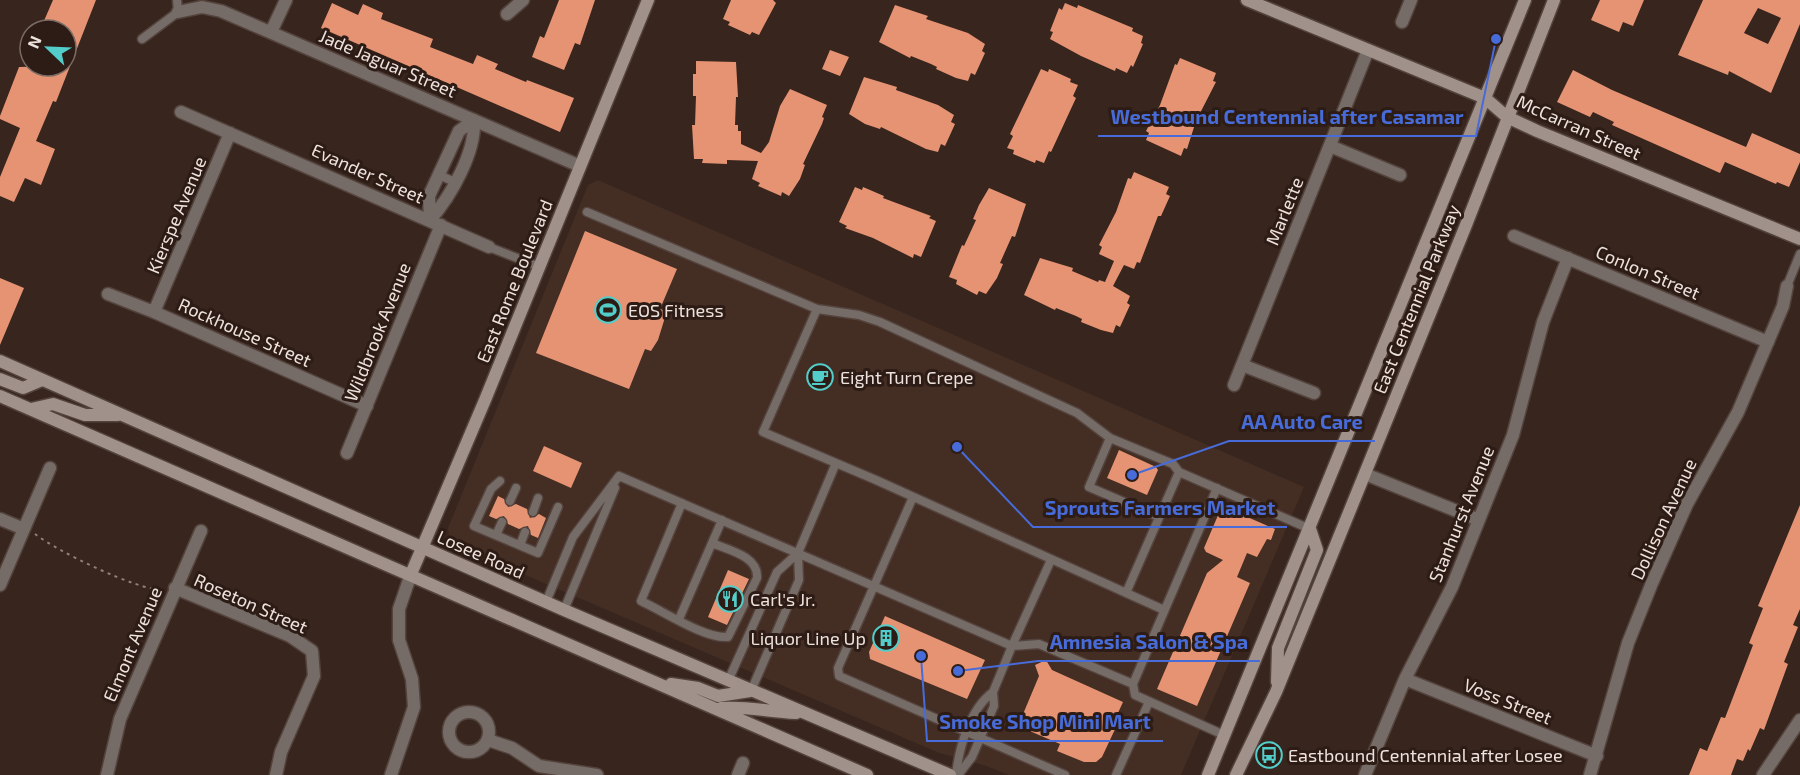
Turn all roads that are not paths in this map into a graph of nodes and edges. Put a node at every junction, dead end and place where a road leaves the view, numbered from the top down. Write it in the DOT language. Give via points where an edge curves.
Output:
graph roads {
  1 [pos="286,0"];
  2 [pos="523,0"];
  3 [pos="648,0"];
  4 [pos="1247,0"];
  5 [pos="1411,0"];
  6 [pos="1526,0"];
  7 [pos="1554,0"];
  8 [pos="178,6"];
  9 [pos="507,14"];
  10 [pos="1402,22"];
  11 [pos="271,32"];
  12 [pos="142,39"];
  13 [pos="1368,50"];
  14 [pos="1485,98"];
  15 [pos="181,112"];
  16 [pos="1507,117"];
  17 [pos="474,120"];
  18 [pos="230,133"];
  19 [pos="1330,146"];
  20 [pos="580,166"];
  21 [pos="439,175"];
  22 [pos="1400,175"];
  23 [pos="455,182"];
  24 [pos="587,212"];
  25 [pos="435,222"];
  26 [pos="1514,237"];
  27 [pos="1800,239"];
  28 [pos="489,247"];
  29 [pos="1800,254"];
  30 [pos="1568,258"];
  31 [pos="540,267"];
  32 [pos="1788,286"];
  33 [pos="108,294"];
  34 [pos="817,309"];
  35 [pos="154,312"];
  36 [pos="1768,342"];
  37 [pos="0,361"];
  38 [pos="1242,365"];
  39 [pos="0,379"];
  40 [pos="42,380"];
  41 [pos="1234,385"];
  42 [pos="1314,393"];
  43 [pos="0,396"];
  44 [pos="367,406"];
  45 [pos="32,409"];
  46 [pos="122,416"];
  47 [pos="1110,438"];
  48 [pos="347,453"];
  49 [pos="836,463"];
  50 [pos="50,468"];
  51 [pos="1179,472"];
  52 [pos="1365,474"];
  53 [pos="619,476"];
  54 [pos="500,481"];
  55 [pos="516,488"];
  56 [pos="1217,488"];
  57 [pos="913,496"];
  58 [pos="538,498"];
  59 [pos="510,501"];
  60 [pos="682,503"];
  61 [pos="558,507"];
  62 [pos="533,512"];
  63 [pos="1159,517"];
  64 [pos="0,519"];
  65 [pos="722,520"];
  66 [pos="1479,520"];
  67 [pos="501,522"];
  68 [pos="24,529"];
  69 [pos="1310,529"];
  70 [pos="201,531"];
  71 [pos="525,532"];
  72 [pos="496,535"];
  73 [pos="712,543"];
  74 [pos="520,545"];
  75 [pos="422,548"];
  76 [pos="798,553"];
  77 [pos="1051,560"];
  78 [pos="411,574"];
  79 [pos="0,585"];
  80 [pos="873,586"];
  81 [pos="175,588"];
  82 [pos="1126,593"];
  83 [pos="546,602"];
  84 [pos="564,610"];
  85 [pos="1164,610"];
  86 [pos="679,619"];
  87 [pos="1012,646"];
  88 [pos="1405,679"];
  89 [pos="652,681"];
  90 [pos="728,681"];
  91 [pos="1133,684"];
  92 [pos="751,691"];
  93 [pos="993,692"];
  94 [pos="1276,692"];
  95 [pos="1149,702"];
  96 [pos="716,708"];
  97 [pos="803,714"];
  98 [pos="1800,720"];
  99 [pos="968,731"];
  100 [pos="1224,735"];
  101 [pos="980,737"];
  102 [pos="488,740"];
  103 [pos="1597,756"];
  104 [pos="537,771"];
  105 [pos="279,774"];
  106 [pos="107,775"];
  107 [pos="391,775"];
  108 [pos="597,775"];
  109 [pos="867,775"];
  110 [pos="950,775"];
  111 [pos="957,775"];
  112 [pos="1065,775"];
  113 [pos="1116,775"];
  114 [pos="1208,775"];
  115 [pos="1236,775"];
  116 [pos="1365,775"];
  117 [pos="1590,775"];
  118 [pos="1763,775"];
  1 -- 11 [label="street"];
  2 -- 9 [label="street"];
  3 -- 20 [label="main road, East Rome Boulevard"];
  4 -- 13 [label="main road, McCarran Street"];
  5 -- 10 [label="street"];
  6 -- 14 [label="main road, East Centennial Parkway"];
  7 -- 16 [label="main road, East Centennial Parkway"];
  8 -- 11 [label="street, Jade Jaguar Street" via="221,11"];
  8 -- 12 [label="lane"];
  11 -- 17 [label="street, Jade Jaguar Street"];
  13 -- 14 [label="main road, McCarran Street"];
  13 -- 19 [label="street, Marlette"];
  14 -- 16 [label="main road, McCarran Street"];
  14 -- 69 [label="main road, East Centennial Parkway"];
  15 -- 18 [label="street, Evander Street"];
  16 -- 27 [label="main road, McCarran Street"];
  16 -- 52 [label="main road, East Centennial Parkway"];
  17 -- 20 [label="street, Jade Jaguar Street"];
  17 -- 21 [label="street, Wildbrook Avenue" via="459,131"];
  17 -- 23 [label="street, Wildbrook Avenue" via="475,137"];
  18 -- 25 [label="street, Evander Street"];
  18 -- 35 [label="street, Kierspe Avenue"];
  19 -- 22 [label="street"];
  19 -- 38 [label="street, Marlette"];
  20 -- 31 [label="main road, East Rome Boulevard"];
  21 -- 23 [label="lane"];
  21 -- 25 [label="street, Wildbrook Avenue" via="429,195"];
  23 -- 25 [label="street, Wildbrook Avenue"];
  24 -- 34 [label="lane"];
  25 -- 28 [label="street, Evander Street"];
  25 -- 44 [label="street, Wildbrook Avenue"];
  26 -- 30 [label="street, Conlon Street"];
  28 -- 31 [label="lane, Evander Street"];
  29 -- 32 [label="lane"];
  30 -- 36 [label="street, Conlon Street"];
  30 -- 66 [label="street, Stanhurst Avenue" via="1543,322 1513,435"];
  31 -- 75 [label="main road, East Rome Boulevard"];
  32 -- 36 [label="street, Dollison Avenue"];
  33 -- 35 [label="street, Rockhouse Street"];
  34 -- 47 [label="lane" via="880,322 1077,413"];
  34 -- 49 [label="lane" via="764,432"];
  35 -- 44 [label="street, Rockhouse Street"];
  36 -- 103 [label="street, Dollison Avenue" via="1738,412 1687,504 1652,583 1628,644"];
  37 -- 40 [label="main road, Losee Road"];
  38 -- 41 [label="street, Marlette"];
  38 -- 42 [label="street"];
  39 -- 40 [label="main road" via="23,388"];
  40 -- 46 [label="main road, Losee Road"];
  43 -- 45 [label="main road"];
  44 -- 48 [label="street, Wildbrook Avenue"];
  45 -- 46 [label="main road" via="53,404 85,415"];
  45 -- 78 [label="main road"];
  46 -- 75 [label="main road, Losee Road"];
  47 -- 51 [label="lane" via="1173,464"];
  47 -- 63 [label="lane" via="1089,487"];
  49 -- 57 [label="lane"];
  49 -- 76 [label="lane"];
  50 -- 68 [label="street"];
  51 -- 56 [label="lane"];
  51 -- 63 [label="lane"];
  52 -- 66 [label="street"];
  52 -- 94 [label="main road, East Centennial Parkway"];
  53 -- 60 [label="lane"];
  53 -- 83 [label="lane" via="573,537"];
  53 -- 84 [label="lane"];
  54 -- 72 [label="lane" via="491,489 474,526"];
  55 -- 59 [label="lane"];
  56 -- 69 [label="lane"];
  56 -- 85 [label="lane"];
  57 -- 77 [label="lane"];
  57 -- 80 [label="lane"];
  58 -- 62 [label="lane"];
  60 -- 65 [label="lane"];
  60 -- 86 [label="lane" via="641,601"];
  61 -- 74 [label="lane" via="538,553"];
  63 -- 82 [label="lane"];
  64 -- 68 [label="street"];
  65 -- 73 [label="lane"];
  65 -- 76 [label="lane"];
  66 -- 88 [label="street, Stanhurst Avenue" via="1452,587"];
  67 -- 72 [label="lane"];
  68 -- 79 [label="street"];
  69 -- 94 [label="main road" via="1317,550 1278,648"];
  69 -- 100 [label="main road, East Centennial Parkway"];
  70 -- 81 [label="street, Elmont Avenue"];
  71 -- 74 [label="lane"];
  72 -- 74 [label="lane"];
  73 -- 86 [label="lane"];
  73 -- 86 [label="lane" via="754,563 757,578 728,637 720,638"];
  75 -- 78 [label="main road, East Rome Boulevard"];
  75 -- 83 [label="main road, Losee Road"];
  76 -- 80 [label="lane"];
  76 -- 90 [label="lane" via="777,572"];
  76 -- 92 [label="lane" via="799,580"];
  77 -- 82 [label="lane"];
  77 -- 87 [label="lane"];
  78 -- 89 [label="main road"];
  78 -- 107 [label="street" via="399,609 399,640 412,679 414,707"];
  80 -- 87 [label="lane"];
  80 -- 99 [label="lane" via="837,668 839,676"];
  81 -- 105 [label="street, Roseton Street" via="290,636 312,651 314,676 281,752"];
  81 -- 106 [label="street, Elmont Avenue" via="120,719"];
  82 -- 85 [label="lane"];
  83 -- 84 [label="main road, Losee Road"];
  84 -- 90 [label="main road, Losee Road"];
  85 -- 91 [label="lane"];
  87 -- 91 [label="lane" via="1039,644"];
  87 -- 93 [label="lane"];
  88 -- 103 [label="street, Voss Street"];
  88 -- 116 [label="street, Stanhurst Avenue"];
  89 -- 92 [label="main road" via="698,688 718,696"];
  89 -- 96 [label="main road"];
  90 -- 92 [label="main road, Losee Road"];
  91 -- 95 [label="lane" via="1135,695"];
  92 -- 97 [label="main road, Losee Road"];
  93 -- 99 [label="lane" via="981,701"];
  93 -- 101 [label="lane" via="994,706"];
  94 -- 115 [label="main road, East Centennial Parkway"];
  95 -- 100 [label="lane"];
  95 -- 113 [label="lane"];
  96 -- 97 [label="main road" via="744,706 760,712"];
  96 -- 109 [label="main road"];
  97 -- 110 [label="main road, Losee Road"];
  98 -- 118 [label="street"];
  99 -- 101 [label="lane"];
  99 -- 111 [label="lane" via="958,753"];
  100 -- 114 [label="main road, East Centennial Parkway"];
  101 -- 111 [label="lane" via="972,757"];
  101 -- 112 [label="lane"];
  102 -- 104 [label="street" via="512,748"];
  103 -- 117 [label="street, Dollison Avenue"];
  104 -- 108 [label="street"];
}
